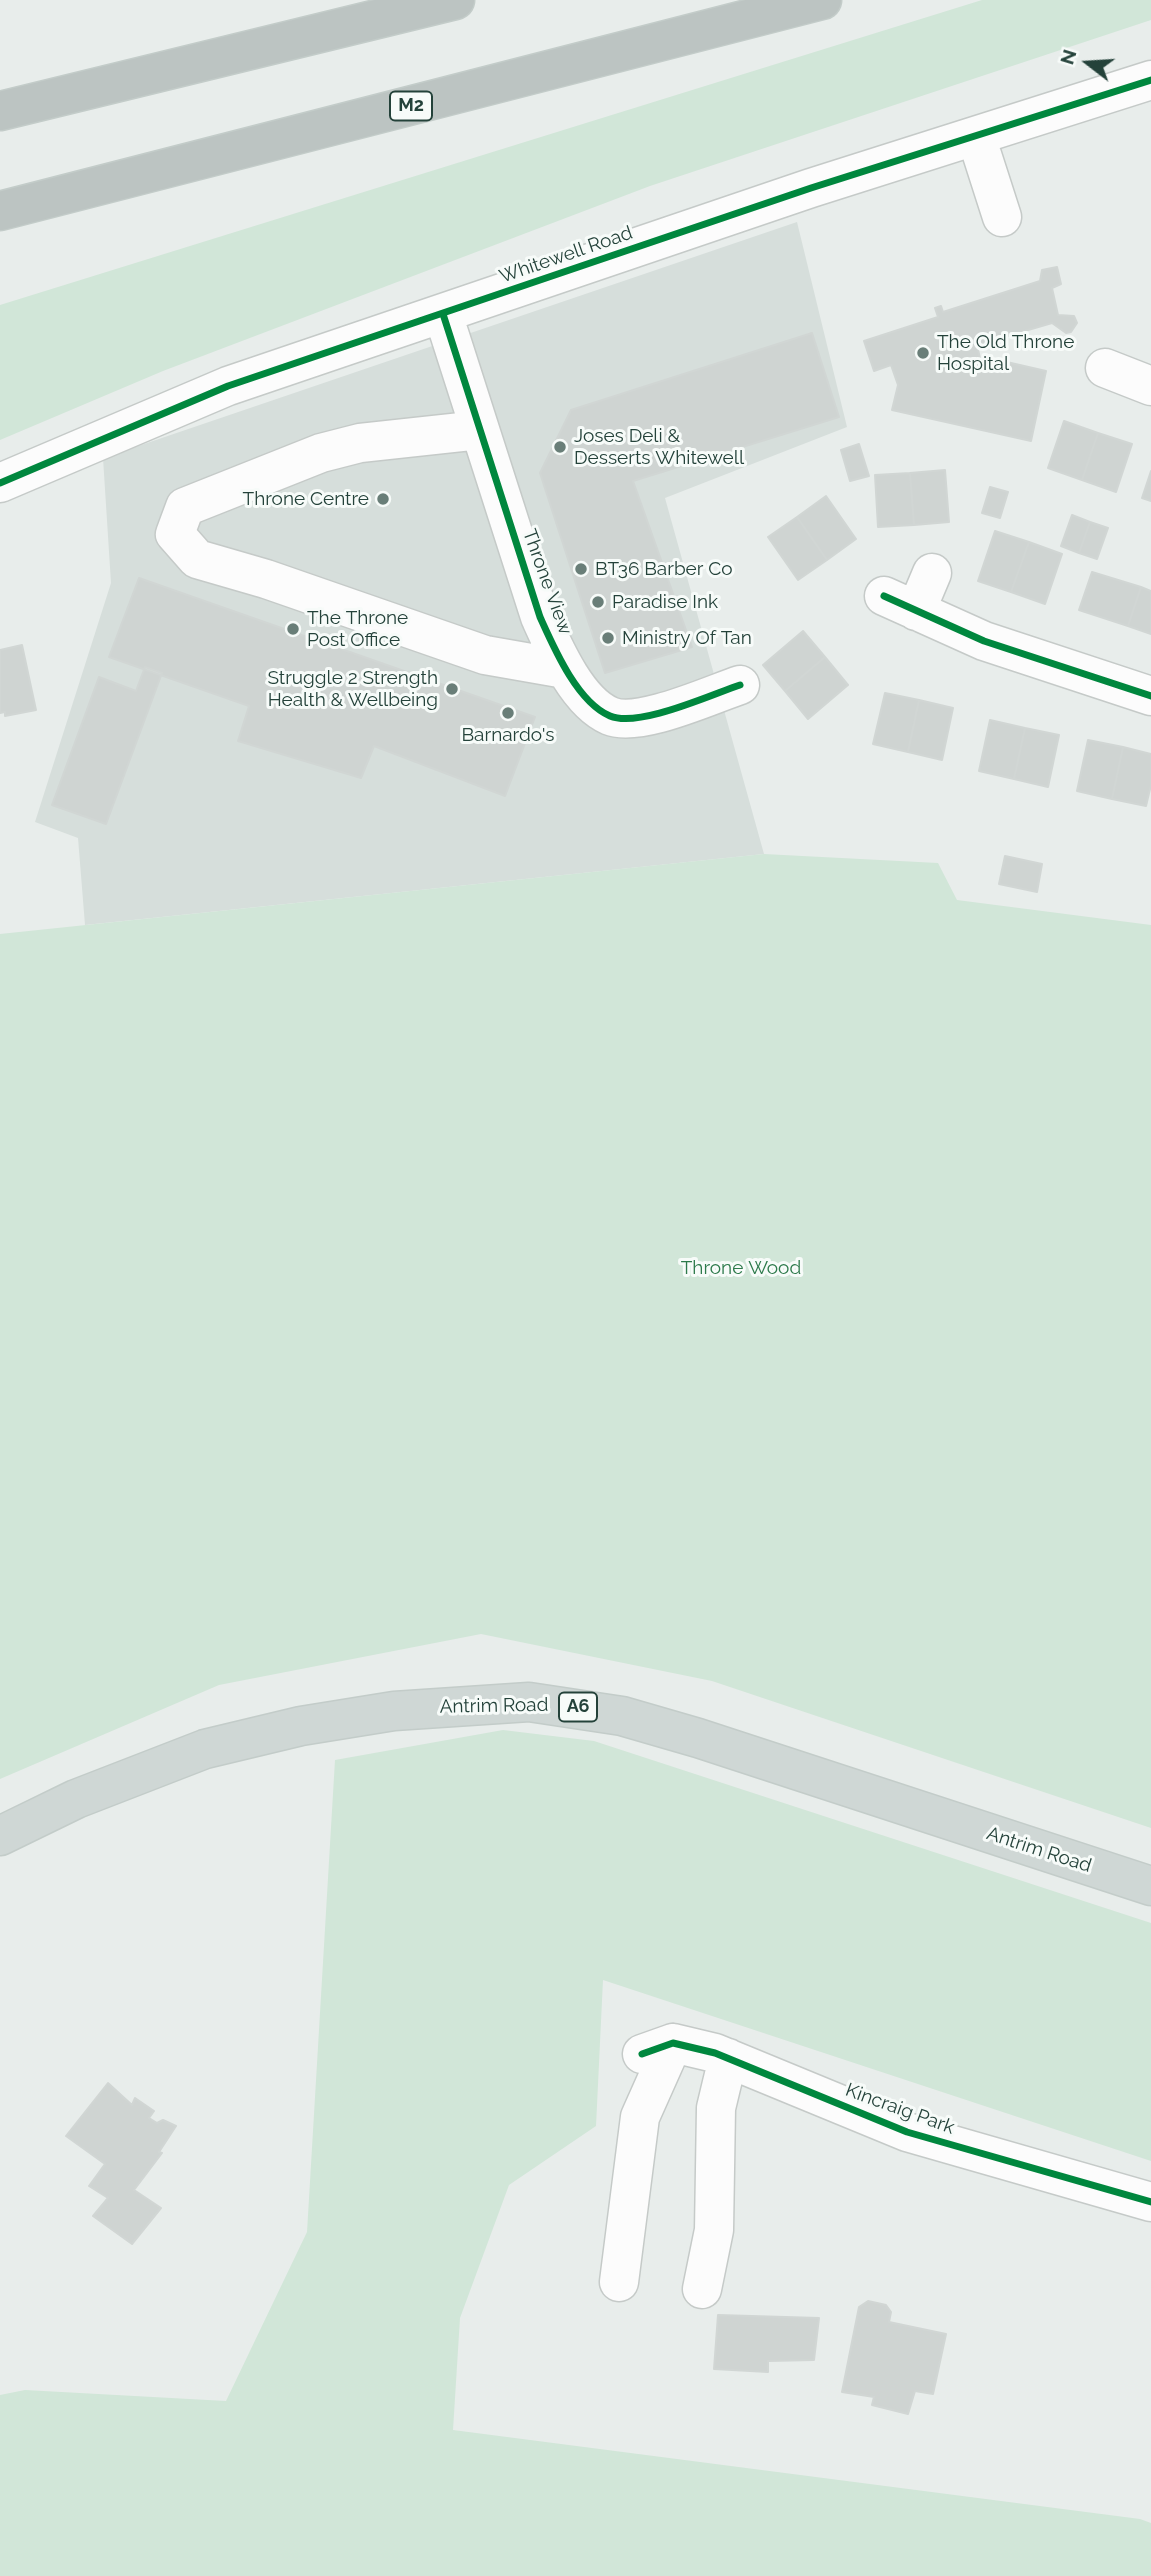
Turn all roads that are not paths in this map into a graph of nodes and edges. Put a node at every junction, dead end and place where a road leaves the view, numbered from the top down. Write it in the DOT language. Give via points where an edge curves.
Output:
graph roads {
  1 [pos="455,0"];
  2 [pos="822,0"];
  3 [pos="1151,80"];
  4 [pos="0,111"];
  5 [pos="976,135"];
  6 [pos="0,211"];
  7 [pos="1002,217"];
  8 [pos="443,314"];
  9 [pos="1105,368"];
  10 [pos="1149,379"];
  11 [pos="480,430"];
  12 [pos="0,483"];
  13 [pos="932,573"];
  14 [pos="565,669"];
  15 [pos="740,685"];
  16 [pos="1151,696"];
  17 [pos="0,1836"];
  18 [pos="1151,1886"];
  19 [pos="728,2058"];
  20 [pos="1151,2202"];
  21 [pos="619,2282"];
  22 [pos="702,2289"];
  1 -- 4 [label="highway"];
  2 -- 6 [label="highway, M2"];
  3 -- 5 [label="street, Whitewell Road"];
  5 -- 7 [label="street"];
  5 -- 8 [label="street, Whitewell Road"];
  8 -- 11 [label="street, Throne View"];
  8 -- 12 [label="street, Whitewell Road" via="228,386"];
  9 -- 10 [label="street"];
  11 -- 14 [label="street, Throne View" via="540,617"];
  11 -- 14 [label="street" via="360,443 321,453 185,507 175,534 197,559 485,655"];
  13 -- 16 [label="street" via="900,604 984,641"];
  14 -- 15 [label="street, Throne View" via="586,696 610,716 631,719"];
  17 -- 18 [label="main road, Antrim Road / A6" via="76,1799 205,1749 300,1726 394,1711 529,1702 622,1716 685,1734"];
  19 -- 20 [label="street, Kincraig Park" via="907,2132"];
  19 -- 21 [label="street, Kincraig Park" via="658,2049 640,2117"];
  19 -- 22 [label="street" via="716,2108 714,2230"];
}
